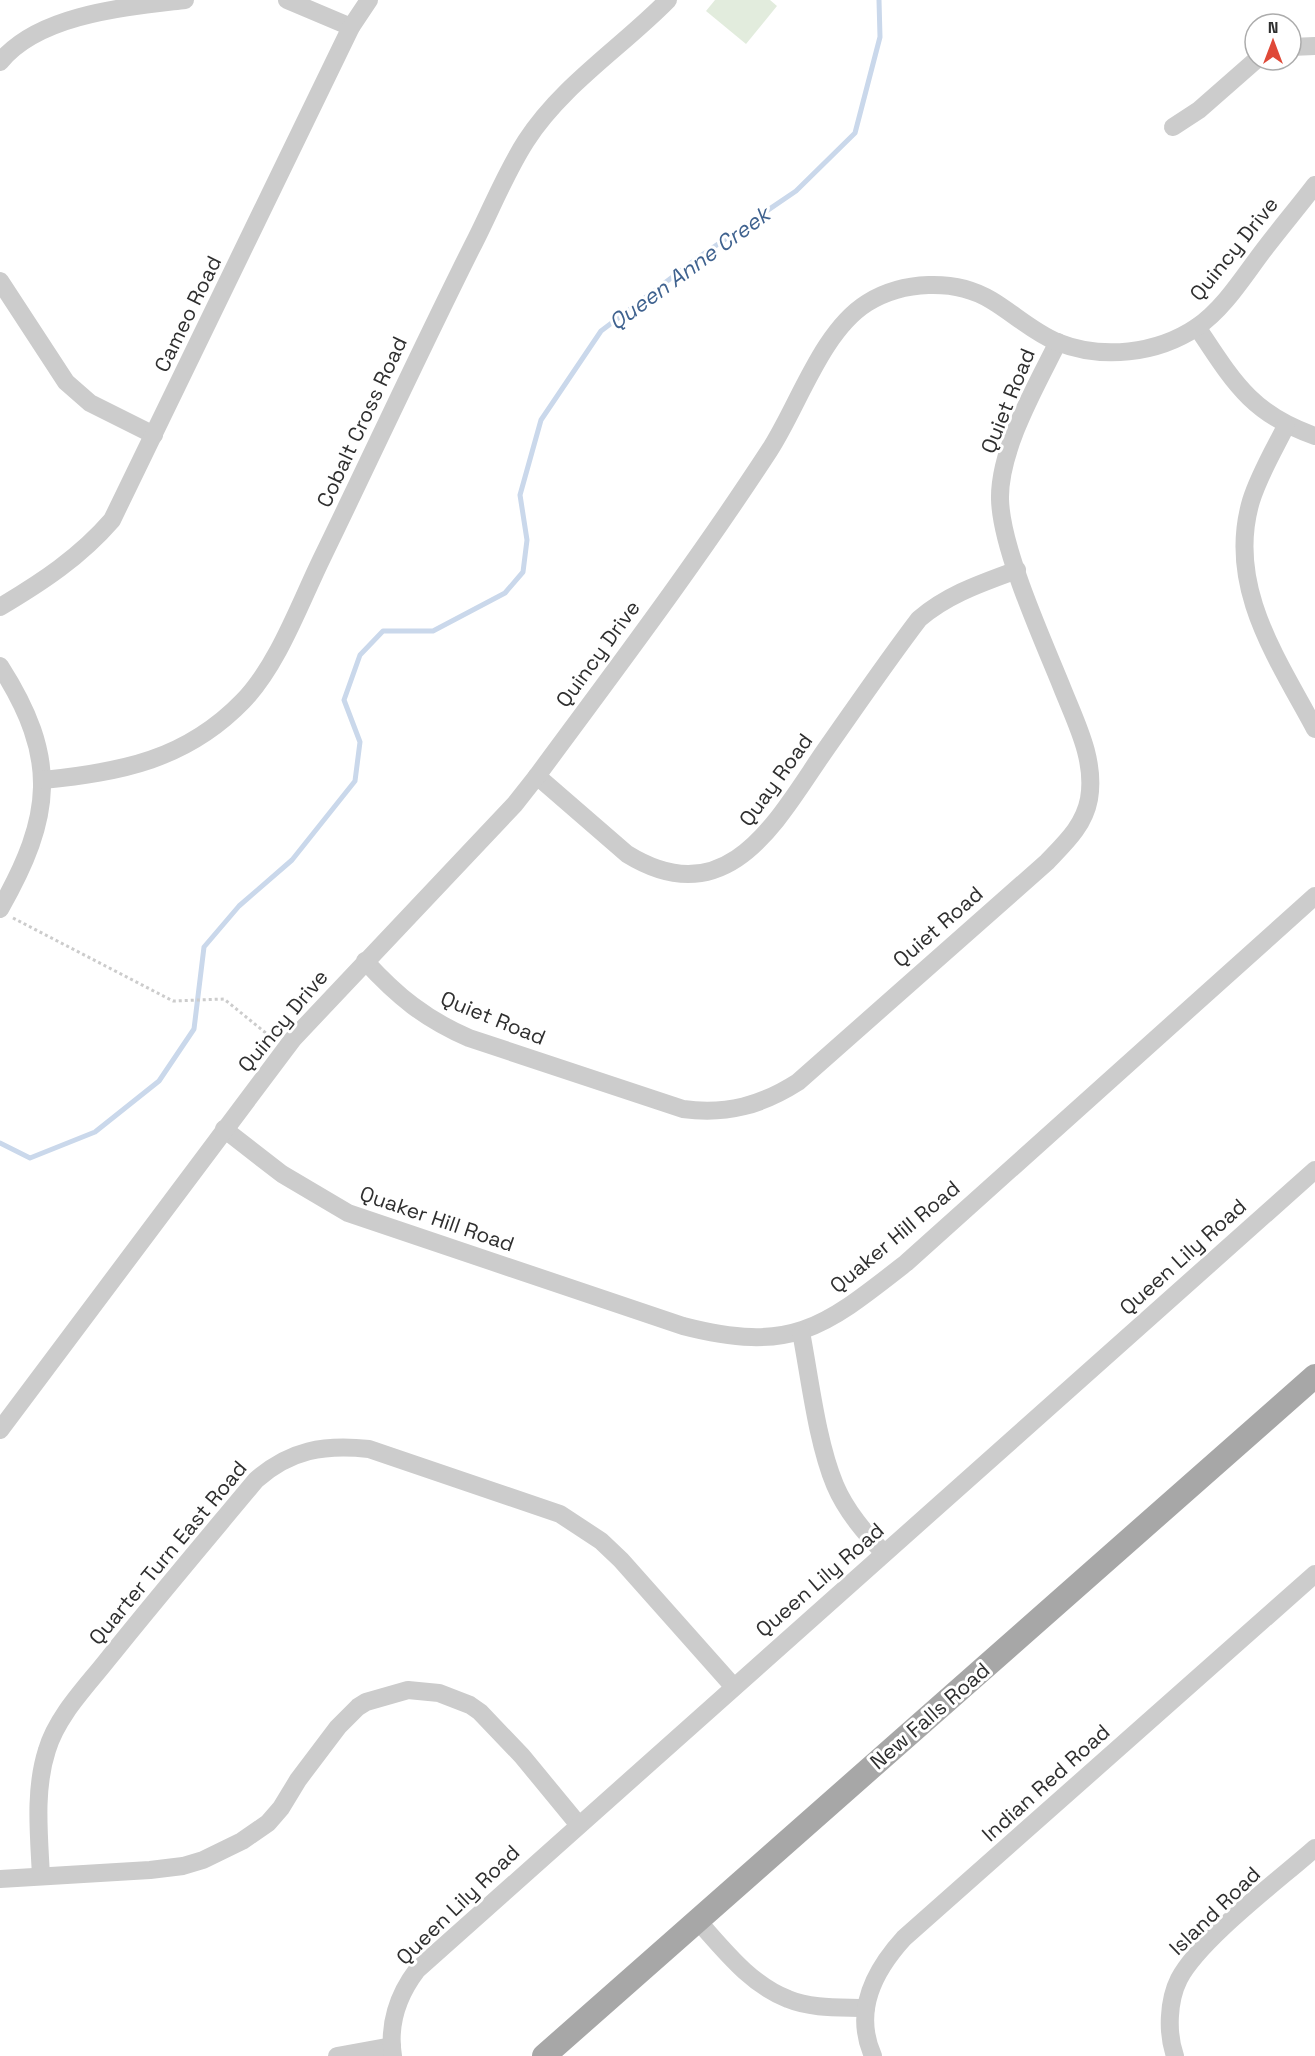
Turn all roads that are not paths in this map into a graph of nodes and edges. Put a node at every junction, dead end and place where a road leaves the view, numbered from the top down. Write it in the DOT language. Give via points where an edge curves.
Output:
graph roads {
  1 [pos="185,0"];
  2 [pos="287,0"];
  3 [pos="369,0"];
  4 [pos="668,0"];
  5 [pos="351,27"];
  6 [pos="0,62"];
  7 [pos="1243,71"];
  8 [pos="1173,127"];
  9 [pos="1315,185"];
  10 [pos="0,281"];
  11 [pos="1197,327"];
  12 [pos="1058,342"];
  13 [pos="1286,426"];
  14 [pos="154,435"];
  15 [pos="1315,436"];
  16 [pos="1017,570"];
  17 [pos="0,607"];
  18 [pos="0,666"];
  19 [pos="1315,729"];
  20 [pos="537,776"];
  21 [pos="43,780"];
  22 [pos="1315,896"];
  23 [pos="5,913"];
  24 [pos="365,961"];
  25 [pos="224,1130"];
  26 [pos="1315,1170"];
  27 [pos="801,1332"];
  28 [pos="1315,1376"];
  29 [pos="0,1430"];
  30 [pos="884,1553"];
  31 [pos="1315,1574"];
  32 [pos="733,1686"];
  33 [pos="578,1824"];
  34 [pos="1315,1848"];
  35 [pos="41,1876"];
  36 [pos="0,1879"];
  37 [pos="698,1921"];
  38 [pos="866,2008"];
  39 [pos="393,2051"];
  40 [pos="336,2056"];
  41 [pos="544,2056"];
  42 [pos="873,2056"];
  43 [pos="1175,2056"];
  1 -- 6 [label="street" via="88,15 54,25 26,37"];
  2 -- 5 [label="street"];
  3 -- 5 [label="street, Cameo Road"];
  4 -- 21 [label="street, Cobalt Cross Road" via="573,87 527,140 507,172 279,645 244,700 202,735 167,756 119,770"];
  5 -- 14 [label="street, Cameo Road"];
  7 -- 8 [label="street"];
  9 -- 11 [label="street, Quincy Drive" via="1240,282"];
  10 -- 14 [label="street" via="66,382 90,403"];
  11 -- 12 [label="street, Quincy Drive" via="1136,351 1115,352"];
  11 -- 13 [label="street" via="1229,376 1249,398"];
  12 -- 16 [label="street, Quiet Road" via="1015,437 1001,486 1002,512"];
  12 -- 20 [label="street, Quincy Drive" via="988,298 945,286 905,288 865,304 826,348 771,448 720,525"];
  13 -- 15 [label="street"];
  13 -- 19 [label="street" via="1251,501 1244,560 1254,611"];
  14 -- 17 [label="street, Cameo Road" via="112,520 97,537 46,579"];
  16 -- 20 [label="street, Quay Road" via="966,589 920,618 777,822 746,854 724,866 678,873 643,864 627,855"];
  16 -- 24 [label="street, Quiet Road" via="1088,759 1089,798 1082,819 1068,841 1047,862 785,1090 753,1106 708,1112 633,1094 436,1023 388,986"];
  18 -- 21 [label="street" via="23,705"];
  20 -- 24 [label="street, Quincy Drive"];
  21 -- 23 [label="street" via="30,851"];
  22 -- 27 [label="street, Quaker Hill Road" via="906,1263 852,1305"];
  24 -- 25 [label="street, Quincy Drive" via="285,1048"];
  25 -- 27 [label="street, Quaker Hill Road" via="312,1194 367,1220 683,1326 753,1339"];
  25 -- 29 [label="street, Quincy Drive"];
  26 -- 30 [label="street, Queen Lily Road"];
  27 -- 30 [label="street" via="836,1487 864,1532"];
  28 -- 37 [label="main road, New Falls Road"];
  30 -- 32 [label="street, Queen Lily Road"];
  31 -- 38 [label="street, Indian Red Road" via="904,1938 876,1974"];
  32 -- 33 [label="street, Queen Lily Road"];
  32 -- 35 [label="street, Quarter Turn East Road" via="621,1560 601,1541 560,1514 369,1449 317,1448 274,1464 256,1480 131,1629 56,1729 40,1779"];
  33 -- 35 [label="street" via="522,1756 470,1705 439,1693 408,1690 358,1707 318,1753 281,1808 242,1841 183,1866"];
  33 -- 39 [label="street, Queen Lily Road" via="417,1970 393,2022"];
  34 -- 43 [label="street, Island Road" via="1229,1923 1196,1955 1181,1977 1172,2002 1170,2031"];
  35 -- 36 [label="street"];
  37 -- 38 [label="street" via="735,1963 787,1999"];
  37 -- 41 [label="main road, New Falls Road"];
  38 -- 42 [label="street, Indian Red Road"];
  39 -- 40 [label="street"];
}
